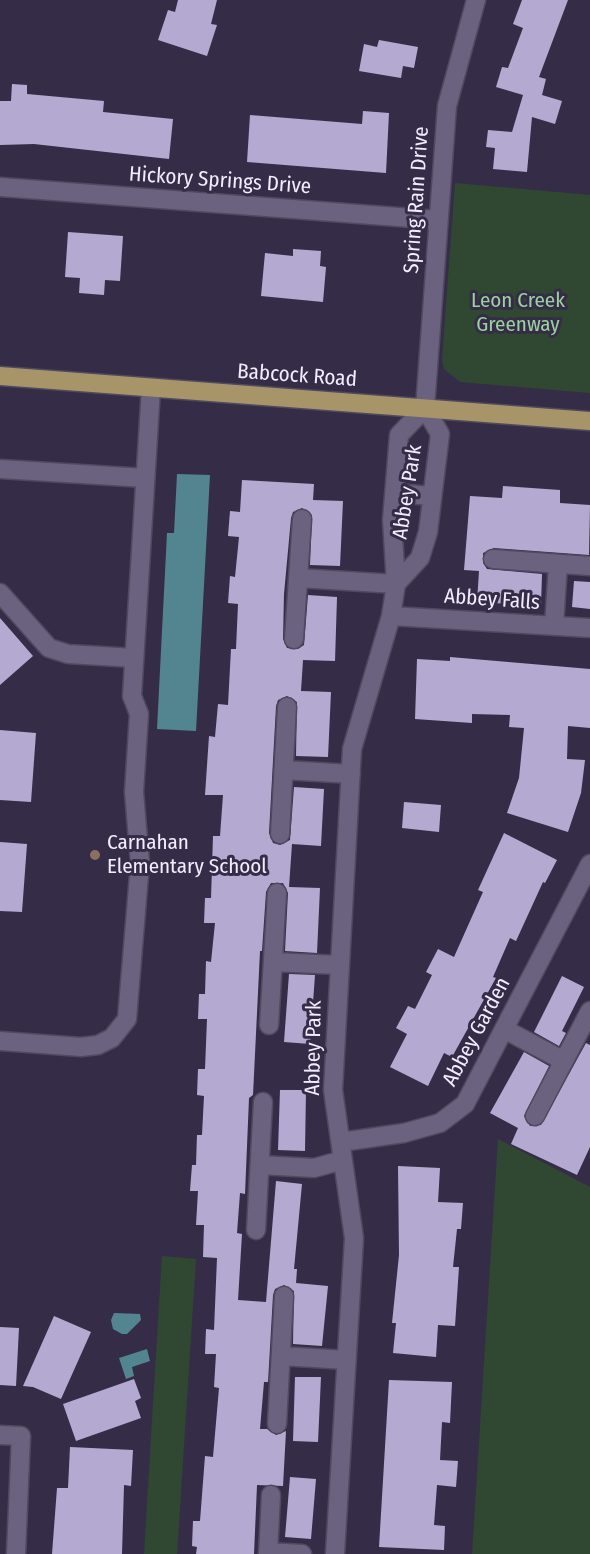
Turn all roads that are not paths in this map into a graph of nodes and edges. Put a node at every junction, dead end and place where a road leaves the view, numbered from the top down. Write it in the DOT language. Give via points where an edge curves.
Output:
graph roads {
  1 [pos="476,0"];
  2 [pos="0,187"];
  3 [pos="438,220"];
  4 [pos="0,376"];
  5 [pos="151,388"];
  6 [pos="425,408"];
  7 [pos="590,421"];
  8 [pos="0,469"];
  9 [pos="146,478"];
  10 [pos="394,493"];
  11 [pos="432,496"];
  12 [pos="302,519"];
  13 [pos="493,560"];
  14 [pos="558,564"];
  15 [pos="590,566"];
  16 [pos="298,578"];
  17 [pos="396,584"];
  18 [pos="0,593"];
  19 [pos="392,616"];
  20 [pos="554,626"];
  21 [pos="590,628"];
  22 [pos="294,639"];
  23 [pos="134,658"];
  24 [pos="287,707"];
  25 [pos="284,770"];
  26 [pos="351,774"];
  27 [pos="280,834"];
  28 [pos="590,864"];
  29 [pos="276,893"];
  30 [pos="273,962"];
  31 [pos="339,965"];
  32 [pos="590,1011"];
  33 [pos="269,1025"];
  34 [pos="504,1029"];
  35 [pos="0,1041"];
  36 [pos="564,1061"];
  37 [pos="263,1102"];
  38 [pos="535,1116"];
  39 [pos="341,1142"];
  40 [pos="343,1160"];
  41 [pos="260,1165"];
  42 [pos="256,1230"];
  43 [pos="284,1296"];
  44 [pos="281,1356"];
  45 [pos="346,1360"];
  46 [pos="277,1424"];
  47 [pos="0,1435"];
  48 [pos="271,1495"];
  49 [pos="268,1553"];
  50 [pos="16,1554"];
  51 [pos="302,1554"];
  52 [pos="335,1554"];
  1 -- 3 [label="street, Spring Rain Drive" via="447,106"];
  2 -- 3 [label="street, Hickory Springs Drive"];
  3 -- 6 [label="street, Spring Rain Drive"];
  4 -- 5 [label="main road, Babcock Road"];
  5 -- 6 [label="main road, Babcock Road"];
  5 -- 9 [label="street"];
  6 -- 7 [label="main road, Babcock Road"];
  6 -- 10 [label="street, Abbey Park" via="399,435"];
  6 -- 11 [label="street, Abbey Park" via="440,434"];
  8 -- 9 [label="street"];
  9 -- 23 [label="street"];
  10 -- 11 [label="street"];
  10 -- 17 [label="street, Abbey Park"];
  11 -- 17 [label="street, Abbey Park" via="420,558"];
  12 -- 16 [label="street"];
  13 -- 14 [label="street"];
  14 -- 15 [label="street"];
  14 -- 20 [label="street"];
  16 -- 17 [label="street"];
  16 -- 22 [label="street"];
  17 -- 19 [label="street, Abbey Park"];
  18 -- 23 [label="street" via="49,648 68,654"];
  19 -- 20 [label="street, Abbey Falls"];
  19 -- 26 [label="street, Abbey Park" via="352,749"];
  20 -- 21 [label="street, Abbey Falls"];
  23 -- 35 [label="street" via="132,696 139,714 134,792 140,863 127,1019 112,1038 98,1045"];
  24 -- 25 [label="street"];
  25 -- 26 [label="street"];
  25 -- 27 [label="street"];
  26 -- 31 [label="street, Abbey Park"];
  28 -- 34 [label="street, Abbey Garden"];
  29 -- 30 [label="street"];
  30 -- 31 [label="street"];
  30 -- 33 [label="street"];
  31 -- 39 [label="street, Abbey Park" via="333,1090"];
  32 -- 36 [label="street"];
  34 -- 36 [label="street"];
  34 -- 39 [label="street, Abbey Garden" via="465,1104 440,1123 404,1133"];
  36 -- 38 [label="street"];
  37 -- 41 [label="street"];
  39 -- 40 [label="street, Abbey Park"];
  40 -- 41 [label="street" via="314,1168"];
  40 -- 45 [label="street, Abbey Park" via="354,1238"];
  41 -- 42 [label="street"];
  43 -- 44 [label="street"];
  44 -- 45 [label="street"];
  44 -- 46 [label="street"];
  45 -- 52 [label="street, Abbey Park"];
  47 -- 50 [label="street" via="21,1436"];
  48 -- 49 [label="street"];
  49 -- 51 [label="street"];
}
